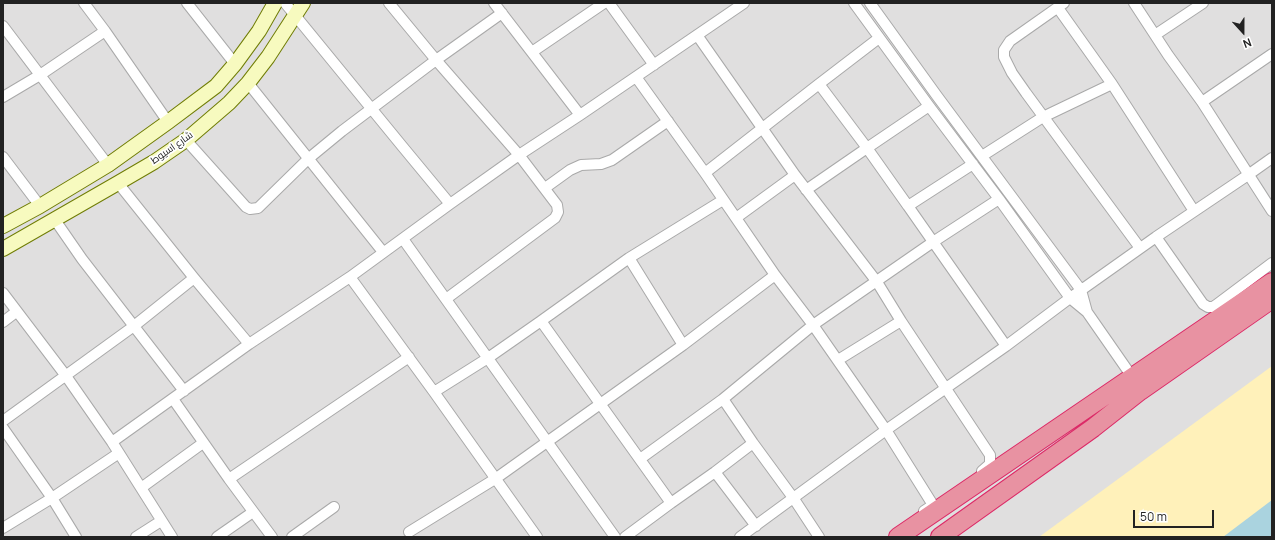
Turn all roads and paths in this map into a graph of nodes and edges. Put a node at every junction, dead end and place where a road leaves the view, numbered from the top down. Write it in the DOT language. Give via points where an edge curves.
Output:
graph roads {
  1 [pos="84,3"];
  2 [pos="187,3"];
  3 [pos="275,3"];
  4 [pos="285,3"];
  5 [pos="303,3"];
  6 [pos="389,3"];
  7 [pos="494,3"];
  8 [pos="604,3"];
  9 [pos="609,3"];
  10 [pos="744,3"];
  11 [pos="854,3"];
  12 [pos="870,3"];
  13 [pos="1134,3"];
  14 [pos="1203,3"];
  15 [pos="1061,5"];
  16 [pos="502,13"];
  17 [pos="296,15"];
  18 [pos="3,26"];
  19 [pos="105,31"];
  20 [pos="698,35"];
  21 [pos="1156,35"];
  22 [pos="879,38"];
  23 [pos="532,52"];
  24 [pos="1271,58"];
  25 [pos="436,60"];
  26 [pos="235,64"];
  27 [pos="654,65"];
  28 [pos="40,75"];
  29 [pos="636,77"];
  30 [pos="248,83"];
  31 [pos="819,84"];
  32 [pos="1112,84"];
  33 [pos="216,86"];
  34 [pos="3,97"];
  35 [pos="1202,102"];
  36 [pos="229,103"];
  37 [pos="929,106"];
  38 [pos="372,109"];
  39 [pos="580,115"];
  40 [pos="1043,117"];
  41 [pos="668,121"];
  42 [pos="168,122"];
  43 [pos="762,128"];
  44 [pos="186,140"];
  45 [pos="867,148"];
  46 [pos="519,155"];
  47 [pos="982,156"];
  48 [pos="3,157"];
  49 [pos="1272,158"];
  50 [pos="308,159"];
  51 [pos="973,164"];
  52 [pos="108,165"];
  53 [pos="705,173"];
  54 [pos="795,175"];
  55 [pos="1248,175"];
  56 [pos="118,183"];
  57 [pos="544,188"];
  58 [pos="806,190"];
  59 [pos="999,199"];
  60 [pos="723,200"];
  61 [pos="450,204"];
  62 [pos="40,206"];
  63 [pos="908,206"];
  64 [pos="1194,211"];
  65 [pos="1272,211"];
  66 [pos="736,218"];
  67 [pos="55,220"];
  68 [pos="3,226"];
  69 [pos="1156,237"];
  70 [pos="403,239"];
  71 [pos="933,242"];
  72 [pos="4,246"];
  73 [pos="1140,248"];
  74 [pos="383,252"];
  75 [pos="629,258"];
  76 [pos="1272,263"];
  77 [pos="775,275"];
  78 [pos="350,277"];
  79 [pos="194,278"];
  80 [pos="877,282"];
  81 [pos="1272,282"];
  82 [pos="1081,290"];
  83 [pos="3,293"];
  84 [pos="1070,298"];
  85 [pos="446,299"];
  86 [pos="1272,300"];
  87 [pos="16,312"];
  88 [pos="1087,312"];
  89 [pos="541,321"];
  90 [pos="901,321"];
  91 [pos="3,322"];
  92 [pos="813,324"];
  93 [pos="134,326"];
  94 [pos="250,344"];
  95 [pos="683,345"];
  96 [pos="1006,346"];
  97 [pos="409,357"];
  98 [pos="488,358"];
  99 [pos="838,360"];
  100 [pos="66,376"];
  101 [pos="1136,383"];
  102 [pos="946,388"];
  103 [pos="184,391"];
  104 [pos="434,392"];
  105 [pos="173,399"];
  106 [pos="723,399"];
  107 [pos="600,404"];
  108 [pos="3,421"];
  109 [pos="3,428"];
  110 [pos="886,430"];
  111 [pos="112,442"];
  112 [pos="547,442"];
  113 [pos="203,443"];
  114 [pos="753,443"];
  115 [pos="119,453"];
  116 [pos="640,459"];
  117 [pos="716,472"];
  118 [pos="229,479"];
  119 [pos="495,479"];
  120 [pos="141,488"];
  121 [pos="52,498"];
  122 [pos="794,499"];
  123 [pos="671,503"];
  124 [pos="933,505"];
  125 [pos="334,507"];
  126 [pos="252,512"];
  127 [pos="161,521"];
  128 [pos="756,526"];
  129 [pos="3,528"];
  130 [pos="409,532"];
  131 [pos="76,537"];
  132 [pos="136,537"];
  133 [pos="172,537"];
  134 [pos="217,537"];
  135 [pos="272,537"];
  136 [pos="292,537"];
  137 [pos="536,537"];
  138 [pos="615,537"];
  139 [pos="625,537"];
  140 [pos="740,537"];
  141 [pos="819,537"];
  142 [pos="888,537"];
  143 [pos="898,537"];
  144 [pos="940,537"];
  1 -- 19 [label="street"];
  2 -- 26 [label="street"];
  3 -- 26 [label="street" via="259,32"];
  4 -- 17 [label="street"];
  5 -- 17 [label="street, شارع اسيوط"];
  6 -- 25 [label="street"];
  7 -- 16 [label="street"];
  8 -- 23 [label="street"];
  9 -- 27 [label="street"];
  10 -- 20 [label="street"];
  11 -- 22 [label="street"];
  12 -- 47 [label="street"];
  13 -- 21 [label="street"];
  14 -- 21 [label="street"];
  15 -- 32 [label="street"];
  15 -- 40 [label="street" via="1010,41 1004,50 1005,62"];
  16 -- 23 [label="street"];
  16 -- 25 [label="street"];
  17 -- 30 [label="street, شارع اسيوط"];
  17 -- 38 [label="street"];
  18 -- 28 [label="street"];
  19 -- 28 [label="street"];
  19 -- 42 [label="street"];
  20 -- 27 [label="street"];
  20 -- 43 [label="street"];
  21 -- 35 [label="street"];
  22 -- 31 [label="street"];
  22 -- 37 [label="street"];
  23 -- 39 [label="street"];
  24 -- 35 [label="street"];
  25 -- 38 [label="street"];
  25 -- 46 [label="street"];
  26 -- 33 [label="street"];
  27 -- 29 [label="street"];
  28 -- 34 [label="street"];
  28 -- 52 [label="street"];
  29 -- 39 [label="street"];
  29 -- 41 [label="street"];
  30 -- 36 [label="street, شارع اسيوط"];
  30 -- 50 [label="street"];
  31 -- 43 [label="street"];
  31 -- 45 [label="street"];
  32 -- 40 [label="street"];
  32 -- 64 [label="street"];
  33 -- 36 [label="street"];
  33 -- 42 [label="street"];
  35 -- 55 [label="street"];
  36 -- 44 [label="street, شارع اسيوط"];
  37 -- 45 [label="street"];
  37 -- 51 [label="street"];
  38 -- 50 [label="street"];
  38 -- 61 [label="street"];
  39 -- 46 [label="street"];
  40 -- 47 [label="street"];
  40 -- 73 [label="street"];
  41 -- 53 [label="street"];
  41 -- 57 [label="street" via="612,160 601,164 581,165"];
  42 -- 52 [label="street"];
  43 -- 53 [label="street"];
  43 -- 54 [label="street"];
  44 -- 50 [label="street" via="250,209 260,207"];
  44 -- 56 [label="street, شارع اسيوط"];
  45 -- 58 [label="street"];
  45 -- 63 [label="street"];
  46 -- 57 [label="street"];
  46 -- 61 [label="street"];
  47 -- 82 [label="street"];
  48 -- 62 [label="street"];
  49 -- 55 [label="street"];
  50 -- 74 [label="street"];
  51 -- 59 [label="street"];
  51 -- 63 [label="street"];
  52 -- 62 [label="street"];
  53 -- 60 [label="street"];
  54 -- 58 [label="street"];
  54 -- 66 [label="street"];
  55 -- 64 [label="street"];
  55 -- 65 [label="street"];
  56 -- 67 [label="street, شارع اسيوط"];
  56 -- 79 [label="street"];
  57 -- 85 [label="street" via="557,205 558,212 555,218"];
  58 -- 80 [label="street"];
  59 -- 71 [label="street"];
  59 -- 84 [label="street"];
  60 -- 66 [label="street"];
  60 -- 75 [label="street"];
  61 -- 70 [label="street"];
  62 -- 68 [label="street"];
  63 -- 71 [label="street"];
  64 -- 69 [label="street"];
  66 -- 77 [label="street"];
  67 -- 72 [label="street, شارع اسيوط"];
  67 -- 93 [label="street"];
  69 -- 73 [label="street"];
  69 -- 76 [label="street" via="1203,304 1208,307 1216,305"];
  70 -- 74 [label="street"];
  70 -- 85 [label="street"];
  71 -- 80 [label="street"];
  71 -- 96 [label="street"];
  73 -- 82 [label="street"];
  74 -- 78 [label="street"];
  75 -- 89 [label="street"];
  75 -- 95 [label="street"];
  77 -- 92 [label="street"];
  77 -- 95 [label="street"];
  78 -- 94 [label="street"];
  78 -- 97 [label="street"];
  79 -- 93 [label="street"];
  79 -- 94 [label="street"];
  80 -- 90 [label="street"];
  80 -- 92 [label="street"];
  81 -- 101 [label="highway"];
  82 -- 84 [label="street"];
  82 -- 88 [label="street"];
  83 -- 87 [label="street"];
  84 -- 88 [label="street"];
  84 -- 96 [label="street"];
  85 -- 98 [label="street"];
  86 -- 101 [label="highway"];
  87 -- 91 [label="street"];
  87 -- 100 [label="street"];
  88 -- 101 [label="street"];
  89 -- 98 [label="street"];
  89 -- 107 [label="street"];
  90 -- 99 [label="street"];
  90 -- 102 [label="street"];
  92 -- 99 [label="street"];
  92 -- 106 [label="street"];
  93 -- 100 [label="street"];
  93 -- 103 [label="street"];
  94 -- 103 [label="street"];
  95 -- 107 [label="street"];
  96 -- 102 [label="street"];
  97 -- 104 [label="street"];
  97 -- 118 [label="street"];
  98 -- 104 [label="street"];
  98 -- 112 [label="street"];
  99 -- 110 [label="street"];
  100 -- 108 [label="street"];
  100 -- 111 [label="street"];
  101 -- 143 [label="highway" via="1027,450"];
  101 -- 144 [label="highway" via="1093,428"];
  102 -- 110 [label="street"];
  102 -- 124 [label="street" via="991,459 987,468"];
  103 -- 105 [label="street"];
  104 -- 119 [label="street"];
  105 -- 111 [label="street"];
  105 -- 113 [label="street"];
  106 -- 114 [label="street"];
  106 -- 116 [label="street"];
  107 -- 112 [label="street"];
  107 -- 116 [label="street"];
  109 -- 121 [label="street"];
  110 -- 122 [label="street"];
  110 -- 124 [label="street"];
  111 -- 115 [label="street"];
  112 -- 119 [label="street"];
  112 -- 138 [label="street"];
  113 -- 118 [label="street"];
  113 -- 120 [label="street"];
  114 -- 117 [label="street"];
  114 -- 122 [label="street"];
  115 -- 120 [label="street"];
  115 -- 121 [label="street"];
  116 -- 123 [label="street"];
  117 -- 123 [label="street"];
  117 -- 128 [label="street"];
  118 -- 126 [label="street"];
  119 -- 130 [label="street"];
  119 -- 137 [label="street"];
  120 -- 127 [label="street"];
  121 -- 129 [label="street"];
  121 -- 131 [label="street"];
  122 -- 128 [label="street"];
  122 -- 141 [label="street"];
  123 -- 139 [label="street"];
  124 -- 142 [label="street"];
  125 -- 136 [label="street"];
  126 -- 134 [label="street"];
  126 -- 135 [label="street"];
  127 -- 132 [label="street"];
  127 -- 133 [label="street"];
  128 -- 140 [label="street"];
}
